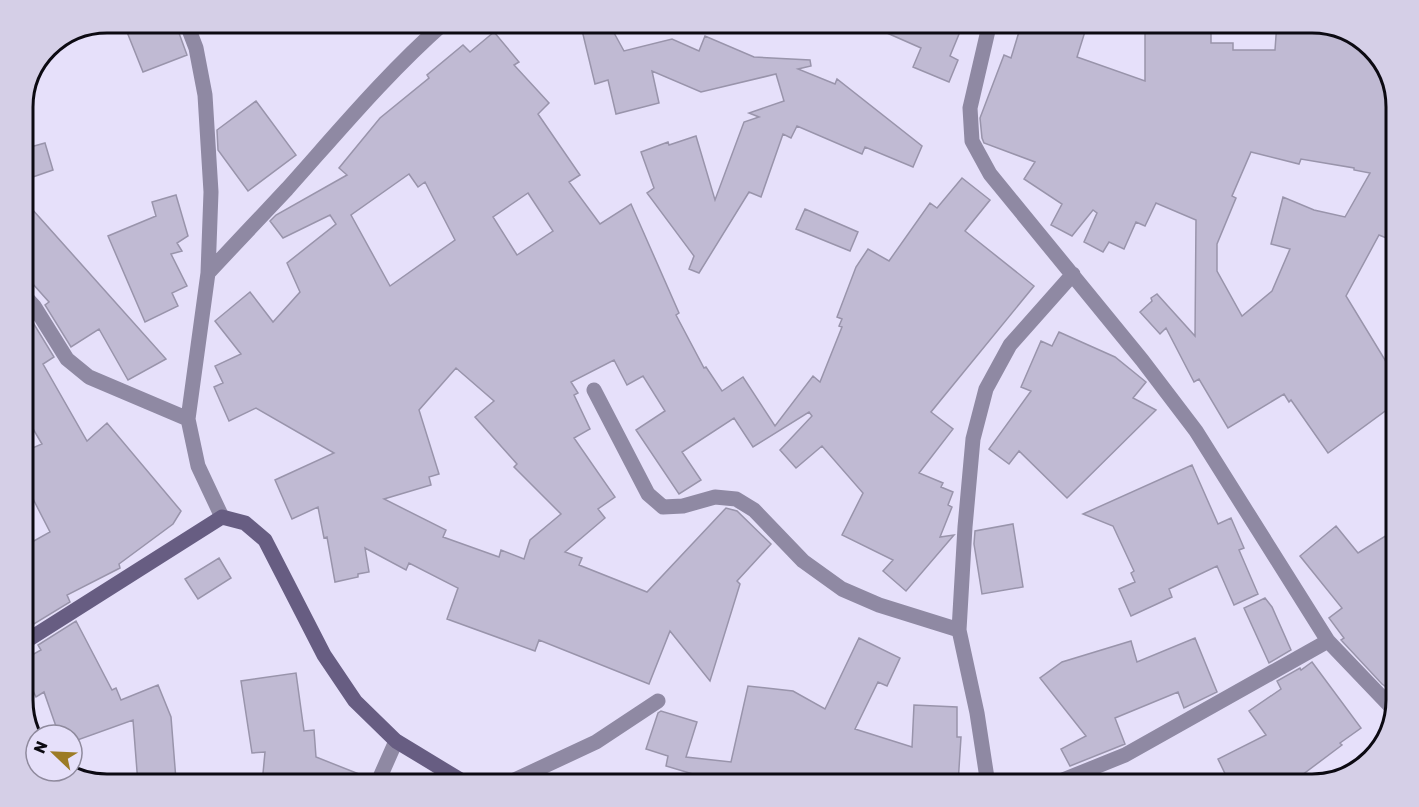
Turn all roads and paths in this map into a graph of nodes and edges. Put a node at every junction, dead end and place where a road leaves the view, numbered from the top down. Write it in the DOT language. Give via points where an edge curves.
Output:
graph roads {
  1 [pos="190,33"];
  2 [pos="433,33"];
  3 [pos="987,33"];
  4 [pos="208,273"];
  5 [pos="1073,274"];
  6 [pos="33,305"];
  7 [pos="594,390"];
  8 [pos="188,419"];
  9 [pos="222,517"];
  10 [pos="959,630"];
  11 [pos="33,637"];
  12 [pos="1328,641"];
  13 [pos="658,701"];
  14 [pos="1386,701"];
  15 [pos="396,741"];
  16 [pos="381,774"];
  17 [pos="450,774"];
  18 [pos="527,774"];
  19 [pos="986,774"];
  20 [pos="1078,774"];
  1 -- 4 [label="street" via="205,95 211,192"];
  2 -- 4 [label="street" via="351,116"];
  3 -- 5 [label="street" via="970,108 972,141 990,174"];
  4 -- 8 [label="street"];
  5 -- 10 [label="street" via="1010,345 986,389 973,439"];
  5 -- 12 [label="street" via="1196,431"];
  6 -- 8 [label="street" via="67,359 89,377"];
  7 -- 10 [label="street" via="648,494 663,507 715,497 736,499 754,510 803,561 842,589"];
  8 -- 9 [label="street" via="198,466"];
  9 -- 11 [label="main road"];
  9 -- 15 [label="main road" via="245,523 265,540 324,655 355,701"];
  10 -- 19 [label="street"];
  12 -- 14 [label="street"];
  12 -- 20 [label="street" via="1125,755"];
  13 -- 18 [label="street" via="596,742"];
  15 -- 16 [label="street"];
  15 -- 17 [label="main road"];
}
